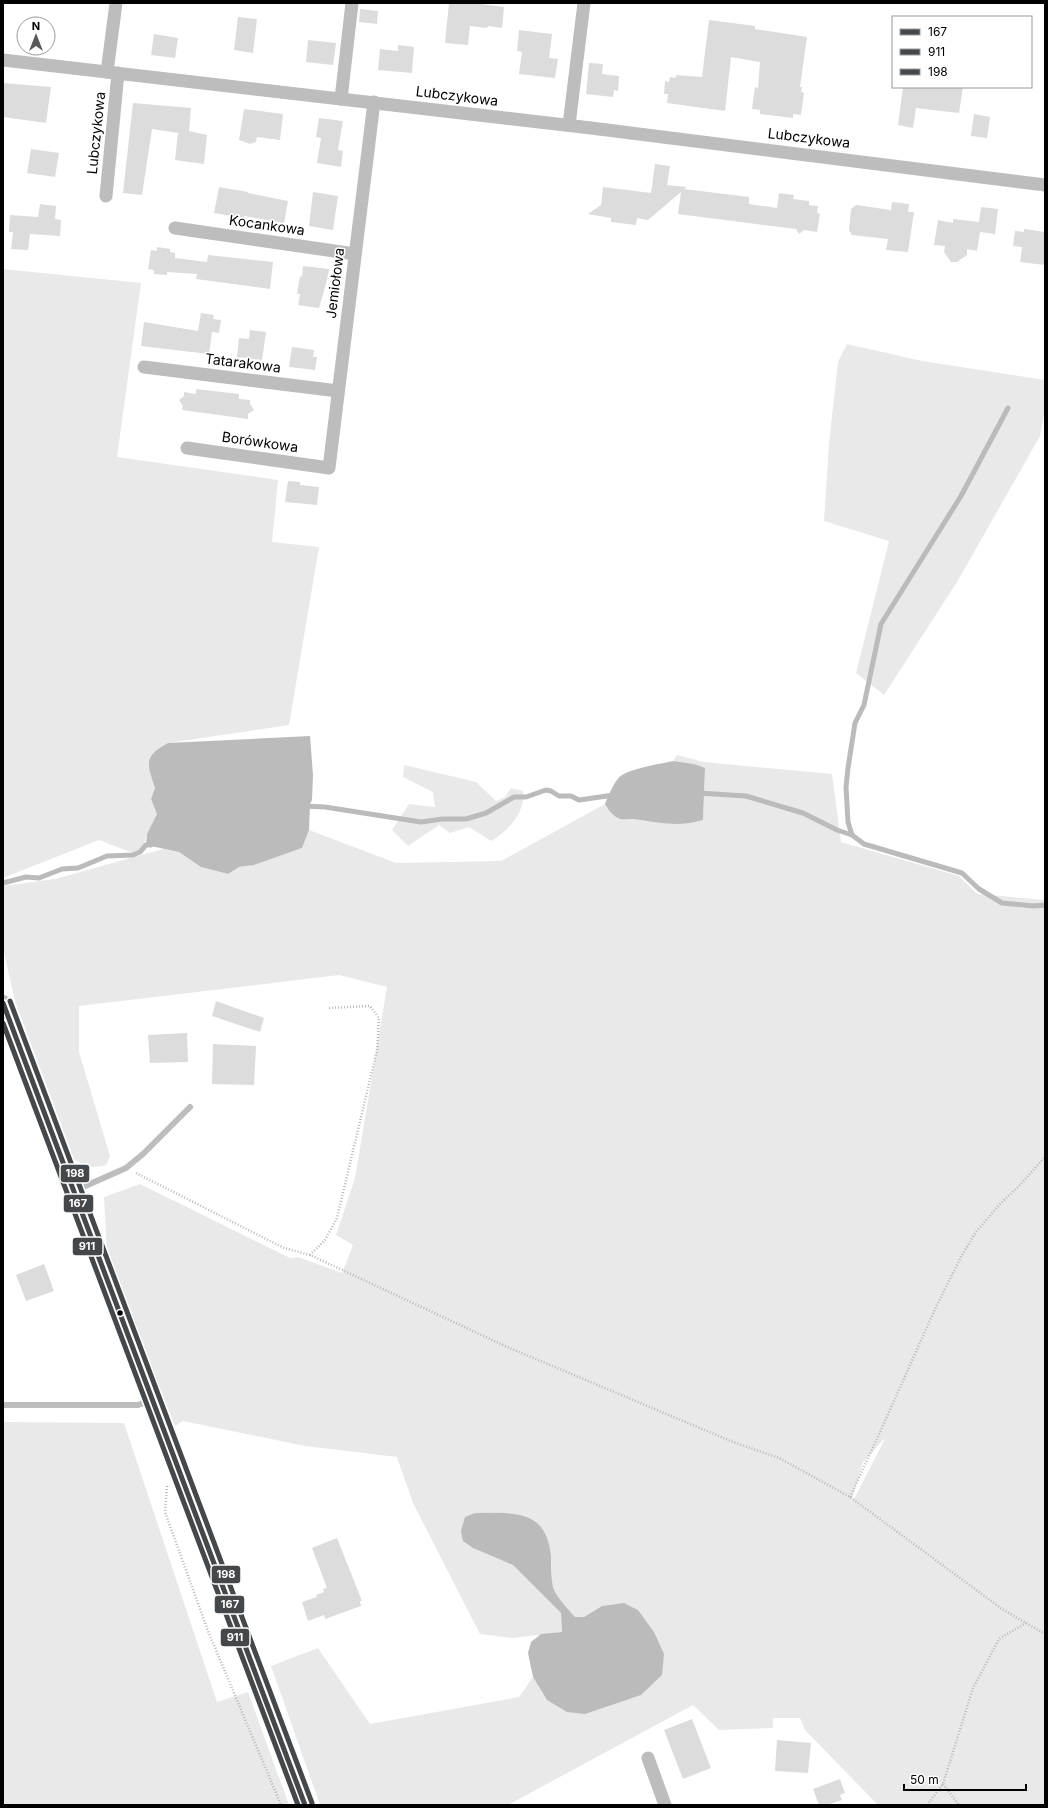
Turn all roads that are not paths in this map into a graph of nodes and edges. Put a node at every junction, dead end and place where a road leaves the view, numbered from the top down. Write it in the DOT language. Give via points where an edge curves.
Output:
graph roads {
  1 [pos="116,3"];
  2 [pos="352,3"];
  3 [pos="584,3"];
  4 [pos="3,60"];
  5 [pos="113,72"];
  6 [pos="342,99"];
  7 [pos="374,102"];
  8 [pos="569,125"];
  9 [pos="1045,185"];
  10 [pos="106,196"];
  11 [pos="175,228"];
  12 [pos="355,254"];
  13 [pos="144,367"];
  14 [pos="338,391"];
  15 [pos="187,448"];
  16 [pos="329,468"];
  17 [pos="3,1003"];
  18 [pos="6,1024"];
  19 [pos="190,1106"];
  20 [pos="73,1191"];
  21 [pos="152,1400"];
  22 [pos="3,1405"];
  23 [pos="648,1758"];
  24 [pos="305,1805"];
  25 [pos="666,1805"];
  1 -- 5 [label="street"];
  2 -- 6 [label="street"];
  3 -- 8 [label="street"];
  4 -- 5 [label="street, Lubczykowa"];
  5 -- 6 [label="street, Lubczykowa"];
  5 -- 10 [label="street, Lubczykowa"];
  6 -- 7 [label="street, Lubczykowa"];
  7 -- 8 [label="street, Lubczykowa"];
  7 -- 12 [label="street, Jemiołowa"];
  8 -- 9 [label="street, Lubczykowa"];
  11 -- 12 [label="street, Kocankowa"];
  12 -- 14 [label="street, Jemiołowa"];
  13 -- 14 [label="street, Tatarakowa"];
  14 -- 16 [label="street, Jemiołowa"];
  15 -- 16 [label="street, Borówkowa"];
  17 -- 18 [label="street"];
  18 -- 20 [label="street"];
  19 -- 20 [label="lane" via="126,1168"];
  20 -- 21 [label="street"];
  21 -- 22 [label="lane" via="138,1405"];
  21 -- 24 [label="street"];
  23 -- 25 [label="street"];
}
